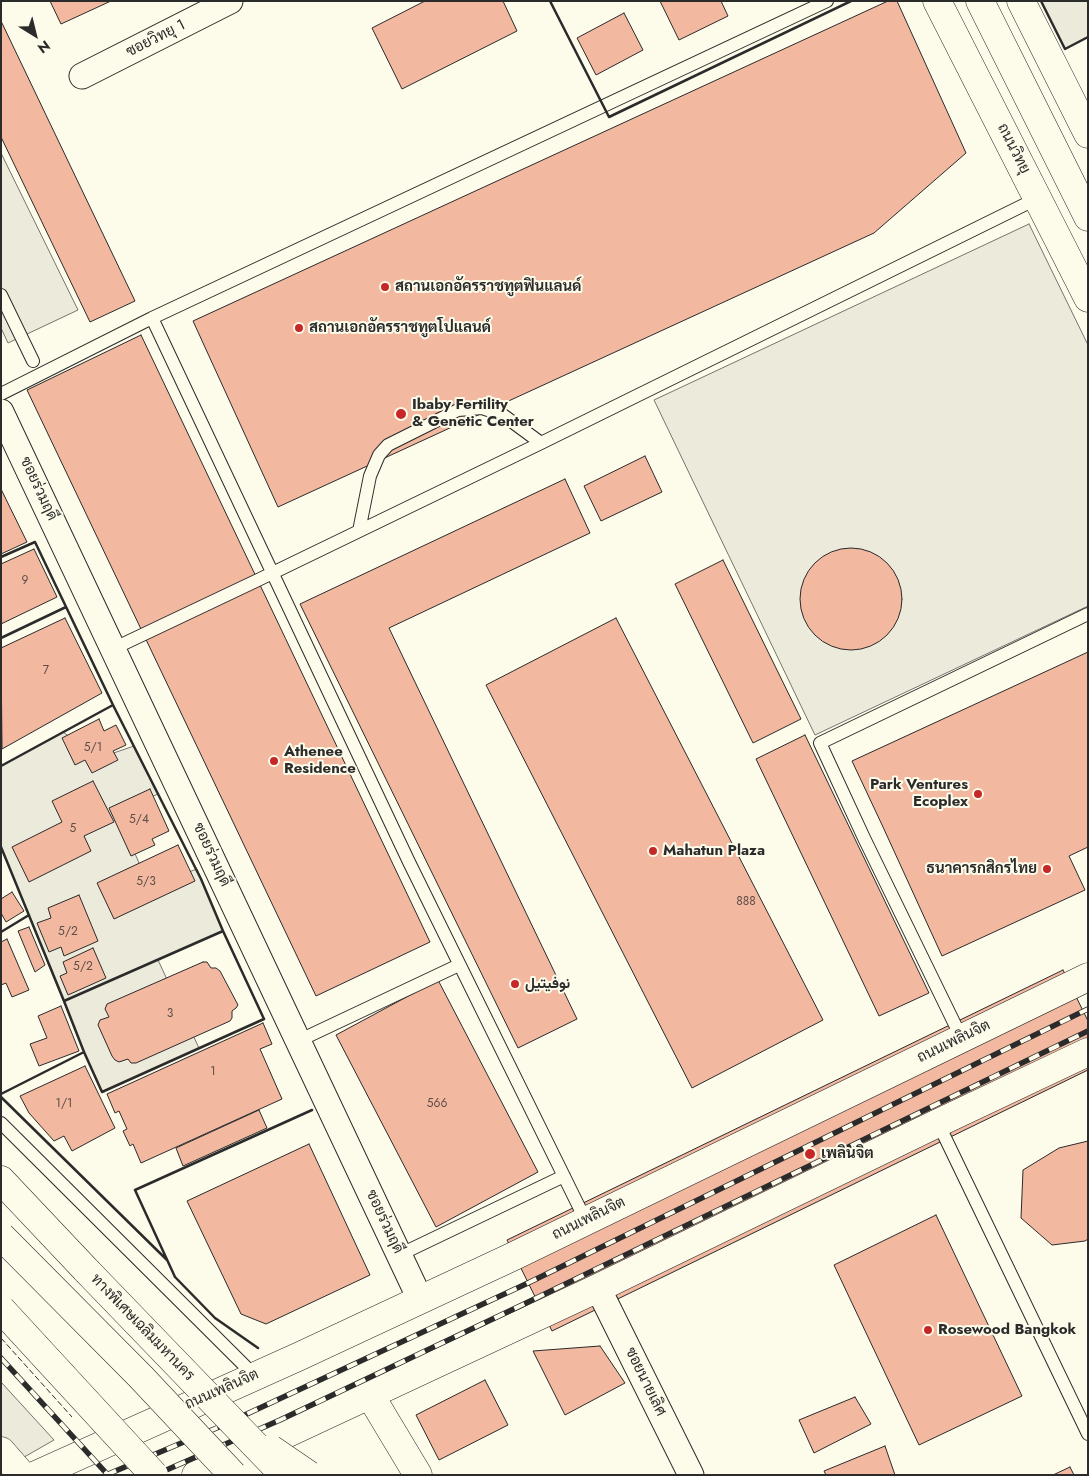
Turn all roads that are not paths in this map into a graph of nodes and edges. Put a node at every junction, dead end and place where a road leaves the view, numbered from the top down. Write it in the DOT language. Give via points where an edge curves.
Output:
graph roads {
  1 [pos="230,1"];
  2 [pos="827,1"];
  3 [pos="937,1"];
  4 [pos="980,1"];
  5 [pos="1021,1"];
  6 [pos="82,76"];
  7 [pos="1088,134"];
  8 [pos="1038,198"];
  9 [pos="1088,217"];
  10 [pos="1,295"];
  11 [pos="1088,298"];
  12 [pos="152,318"];
  13 [pos="32,361"];
  14 [pos="1,394"];
  15 [pos="1,412"];
  16 [pos="540,443"];
  17 [pos="9,450"];
  18 [pos="359,531"];
  19 [pos="272,573"];
  20 [pos="1088,614"];
  21 [pos="114,650"];
  22 [pos="460,965"];
  23 [pos="1088,977"];
  24 [pos="962,1039"];
  25 [pos="298,1041"];
  26 [pos="1088,1052"];
  27 [pos="1,1123"];
  28 [pos="938,1123"];
  29 [pos="564,1176"];
  30 [pos="1,1180"];
  31 [pos="586,1220"];
  32 [pos="1,1236"];
  33 [pos="399,1255"];
  34 [pos="598,1288"];
  35 [pos="420,1299"];
  36 [pos="1,1309"];
  37 [pos="255,1376"];
  38 [pos="370,1395"];
  39 [pos="235,1424"];
  40 [pos="1088,1434"];
  41 [pos="1,1451"];
  42 [pos="238,1464"];
  43 [pos="22,1475"];
  44 [pos="36,1475"];
  45 [pos="154,1475"];
  46 [pos="196,1475"];
  47 [pos="263,1475"];
  48 [pos="284,1475"];
  49 [pos="309,1475"];
  50 [pos="418,1475"];
  51 [pos="691,1475"];
  1 -- 6 [label="street, ซอยวิทยุ 1"];
  2 -- 12 [label="lane"];
  3 -- 8 [label="main road, ถนนวิทยุ"];
  4 -- 9 [label="main road"];
  5 -- 7 [label="main road"];
  8 -- 11 [label="main road, ถนนวิทยุ"];
  8 -- 16 [label="lane"];
  10 -- 13 [label="lane"];
  12 -- 14 [label="lane"];
  12 -- 19 [label="lane"];
  15 -- 17 [label="street, ซอยร่วมฤดี"];
  16 -- 18 [label="lane"];
  16 -- 18 [label="lane" via="503,415 482,408 458,410 388,445 378,455 370,476"];
  17 -- 21 [label="street, ซอยร่วมฤดี"];
  18 -- 19 [label="lane"];
  19 -- 21 [label="lane"];
  19 -- 22 [label="lane"];
  20 -- 24 [label="lane" via="820,743"];
  21 -- 25 [label="street, ซอยร่วมฤดี"];
  22 -- 25 [label="lane"];
  22 -- 29 [label="lane"];
  23 -- 24 [label="main road, ถนนเพลินจิต"];
  24 -- 31 [label="main road, ถนนเพลินจิต"];
  25 -- 33 [label="street, ซอยร่วมฤดี"];
  26 -- 28 [label="main road"];
  27 -- 37 [label="lane"];
  28 -- 34 [label="main road"];
  28 -- 40 [label="lane"];
  29 -- 31 [label="lane"];
  29 -- 33 [label="lane"];
  30 -- 39 [label="main road, ทางพิเศษเฉลิมมหานคร, bridge"];
  31 -- 35 [label="main road, ถนนเพลินจิต"];
  32 -- 42 [label="main road, bridge" via="141,1377"];
  33 -- 35 [label="street, ซอยร่วมฤดี"];
  34 -- 38 [label="main road"];
  34 -- 51 [label="street, ซอยนายเลิศ"];
  35 -- 37 [label="main road, ถนนเพลินจิต"];
  36 -- 45 [label="main road, bridge"];
  37 -- 44 [label="main road, ถนนเพลินจิต"];
  38 -- 42 [label="main road"];
  38 -- 50 [label="main road"];
  39 -- 48 [label="main road, ทางพิเศษเฉลิมมหานคร, bridge"];
  39 -- 49 [label="main road, bridge"];
  41 -- 43 [label="main road"];
  42 -- 46 [label="main road"];
  42 -- 47 [label="main road"];
}
